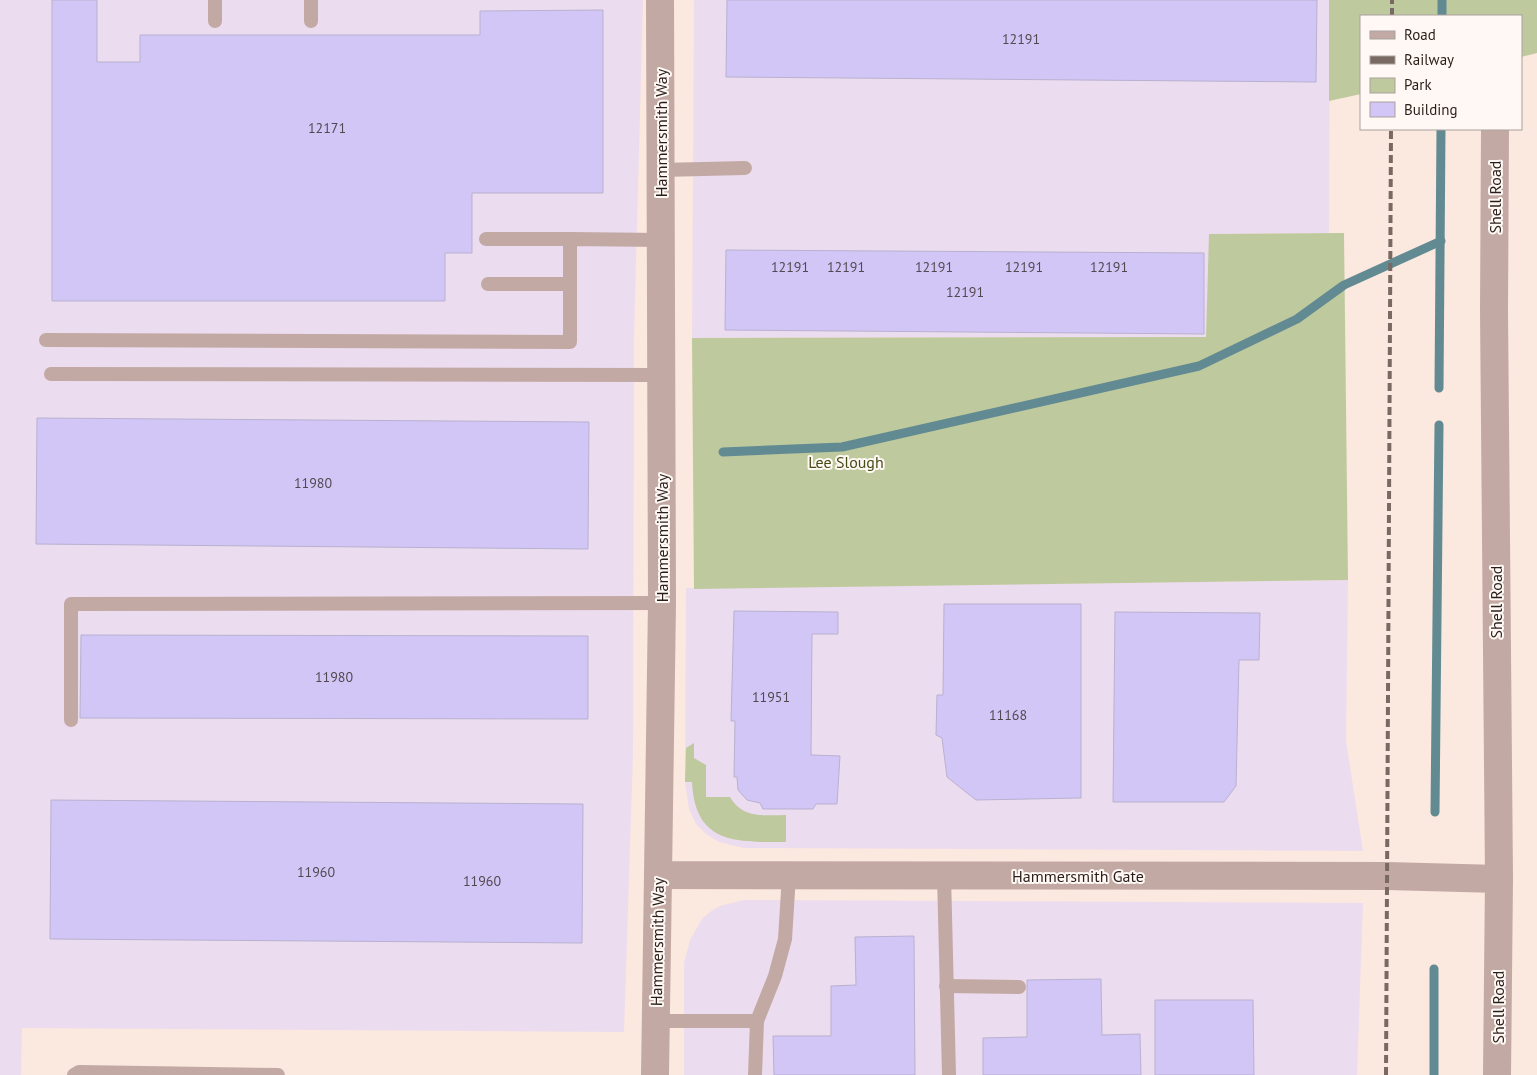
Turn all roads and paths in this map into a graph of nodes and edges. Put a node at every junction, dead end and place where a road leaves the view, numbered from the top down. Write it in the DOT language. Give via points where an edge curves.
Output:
graph roads {
  1 [pos="216,0"];
  2 [pos="311,0"];
  3 [pos="660,0"];
  4 [pos="216,21"];
  5 [pos="311,21"];
  6 [pos="1495,130"];
  7 [pos="745,168"];
  8 [pos="661,170"];
  9 [pos="486,239"];
  10 [pos="570,239"];
  11 [pos="661,240"];
  12 [pos="488,284"];
  13 [pos="570,284"];
  14 [pos="46,340"];
  15 [pos="51,374"];
  16 [pos="661,375"];
  17 [pos="662,603"];
  18 [pos="71,720"];
  19 [pos="658,875"];
  20 [pos="789,875"];
  21 [pos="944,875"];
  22 [pos="1499,879"];
  23 [pos="946,986"];
  24 [pos="1019,987"];
  25 [pos="655,1022"];
  26 [pos="756,1022"];
  27 [pos="74,1075"];
  28 [pos="278,1075"];
  29 [pos="655,1075"];
  30 [pos="755,1075"];
  31 [pos="949,1075"];
  32 [pos="1497,1075"];
  1 -- 4 [label="lane"];
  2 -- 5 [label="lane"];
  3 -- 8 [label="street, Hammersmith Way"];
  6 -- 22 [label="street, Shell Road"];
  7 -- 8 [label="lane"];
  8 -- 11 [label="street, Hammersmith Way"];
  9 -- 10 [label="lane"];
  10 -- 11 [label="lane"];
  10 -- 13 [label="lane"];
  11 -- 16 [label="street, Hammersmith Way"];
  12 -- 13 [label="lane"];
  13 -- 14 [label="lane" via="570,342"];
  15 -- 16 [label="lane"];
  16 -- 17 [label="street, Hammersmith Way"];
  17 -- 18 [label="lane" via="71,604"];
  17 -- 19 [label="street, Hammersmith Way"];
  19 -- 20 [label="street, Hammersmith Gate"];
  19 -- 25 [label="street, Hammersmith Way"];
  20 -- 21 [label="street, Hammersmith Gate"];
  20 -- 26 [label="lane" via="785,939"];
  21 -- 22 [label="street, Hammersmith Gate"];
  21 -- 23 [label="lane"];
  22 -- 32 [label="street, Shell Road"];
  23 -- 24 [label="lane"];
  23 -- 31 [label="lane"];
  25 -- 26 [label="lane"];
  25 -- 29 [label="street, Hammersmith Way"];
  26 -- 30 [label="lane"];
  27 -- 28 [label="lane" via="79,1072"];
}
